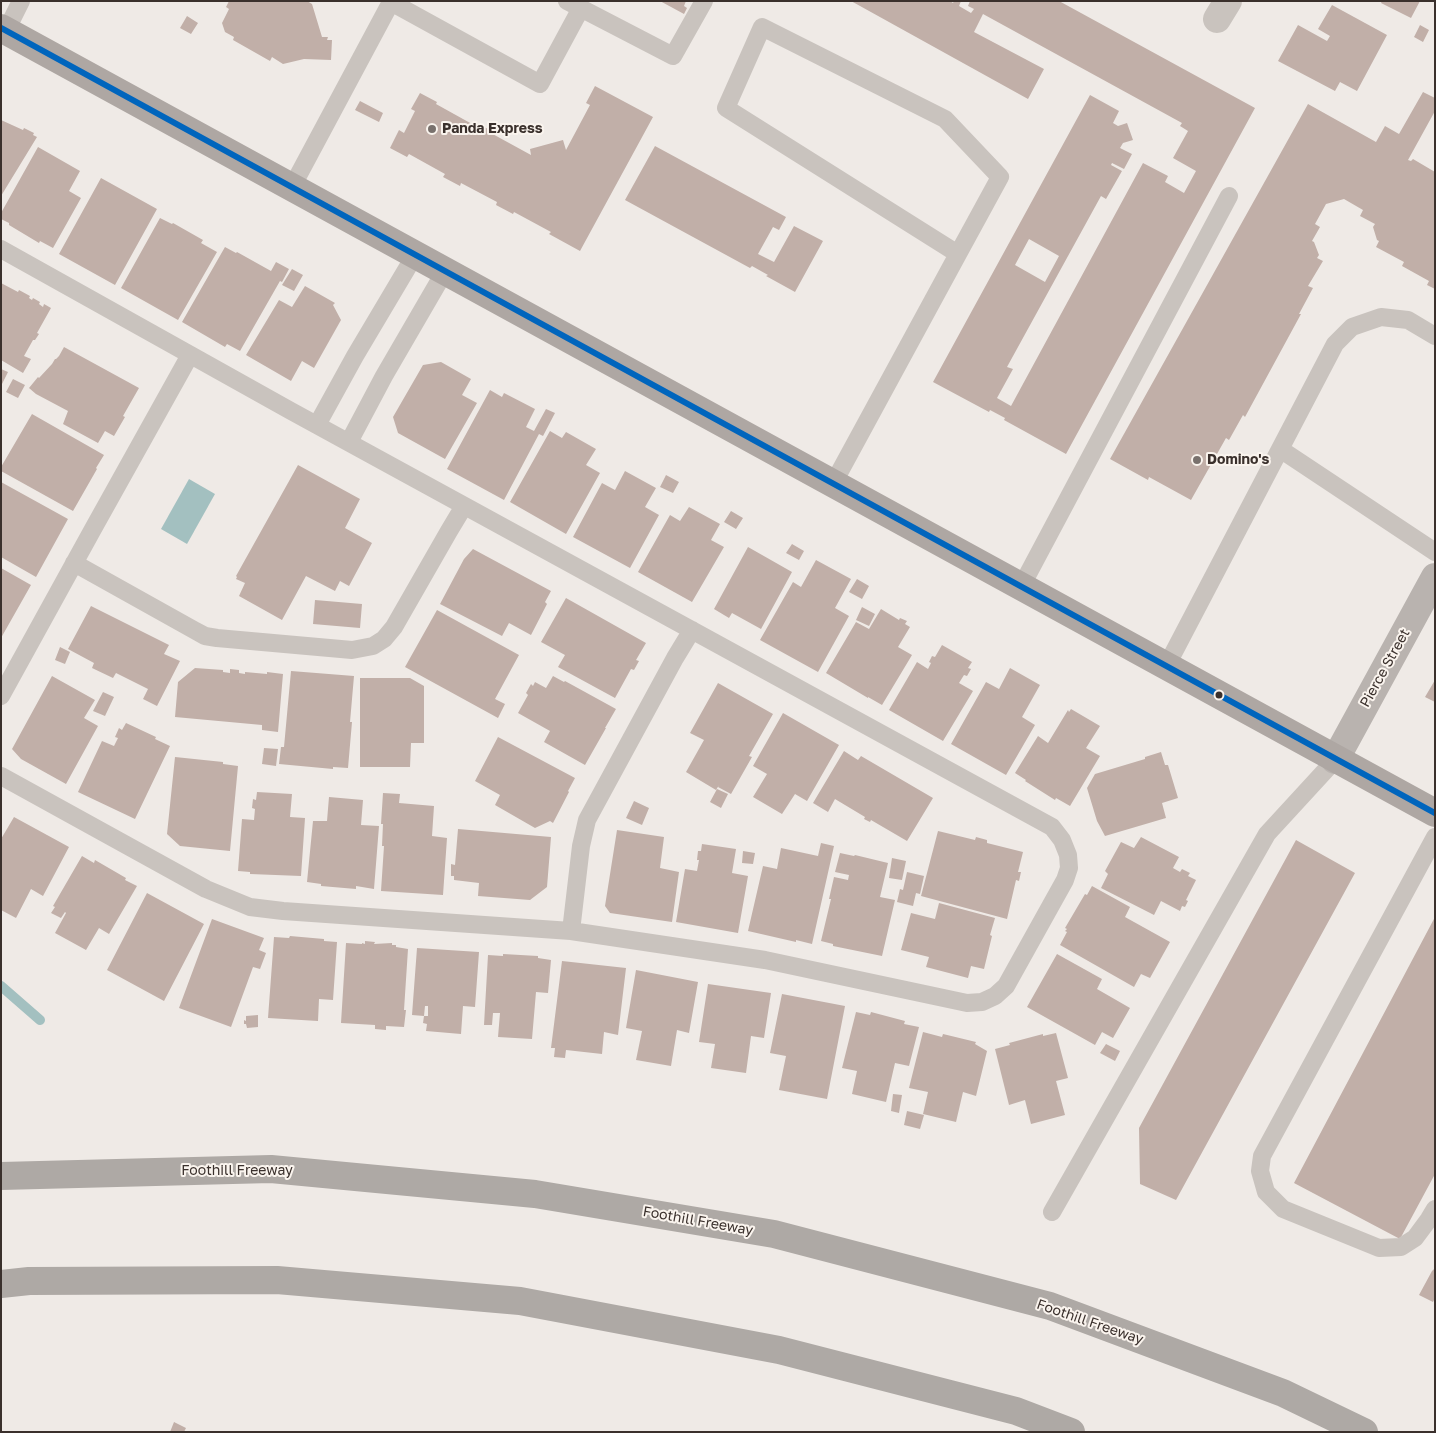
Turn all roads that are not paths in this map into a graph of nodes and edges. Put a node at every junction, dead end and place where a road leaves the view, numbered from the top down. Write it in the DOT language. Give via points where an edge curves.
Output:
graph roads {
  1 [pos="22,1"];
  2 [pos="704,1"];
  3 [pos="391,2"];
  4 [pos="574,5"];
  5 [pos="4,30"];
  6 [pos="292,187"];
  7 [pos="1229,196"];
  8 [pos="1,249"];
  9 [pos="958,254"];
  10 [pos="416,255"];
  11 [pos="445,271"];
  12 [pos="1435,336"];
  13 [pos="190,354"];
  14 [pos="317,424"];
  15 [pos="349,442"];
  16 [pos="1280,449"];
  17 [pos="833,484"];
  18 [pos="464,506"];
  19 [pos="1435,552"];
  20 [pos="74,563"];
  21 [pos="1435,577"];
  22 [pos="1021,587"];
  23 [pos="692,630"];
  24 [pos="1166,667"];
  25 [pos="1,696"];
  26 [pos="1335,760"];
  27 [pos="1,776"];
  28 [pos="1435,813"];
  29 [pos="1435,836"];
  30 [pos="571,931"];
  31 [pos="1,1176"];
  32 [pos="1435,1209"];
  33 [pos="1052,1212"];
  34 [pos="1,1284"];
  35 [pos="1016,1411"];
  36 [pos="1054,1432"];
  37 [pos="1071,1432"];
  38 [pos="1364,1432"];
  1 -- 5 [label="lane"];
  2 -- 4 [label="lane" via="673,56"];
  3 -- 4 [label="lane" via="540,84"];
  3 -- 6 [label="lane"];
  5 -- 6 [label="main road"];
  6 -- 10 [label="main road"];
  7 -- 22 [label="lane"];
  8 -- 13 [label="lane"];
  9 -- 9 [label="lane" via="1000,177 945,119 762,26 726,108"];
  9 -- 17 [label="lane"];
  10 -- 11 [label="main road"];
  10 -- 14 [label="lane"];
  11 -- 15 [label="lane"];
  11 -- 17 [label="main road"];
  12 -- 16 [label="lane" via="1408,320 1381,317 1352,327 1335,344"];
  13 -- 14 [label="lane"];
  13 -- 20 [label="lane"];
  14 -- 15 [label="lane"];
  15 -- 18 [label="lane"];
  16 -- 19 [label="lane"];
  16 -- 24 [label="lane"];
  17 -- 22 [label="main road"];
  18 -- 20 [label="lane" via="394,627 384,639 372,646 352,650 205,636"];
  18 -- 23 [label="lane"];
  20 -- 25 [label="lane"];
  21 -- 26 [label="street, Pierce Street"];
  22 -- 24 [label="main road"];
  23 -- 30 [label="lane" via="586,820"];
  23 -- 30 [label="lane" via="1052,827 1062,840 1069,868 1006,986 982,1002 967,1003 765,960"];
  24 -- 26 [label="main road"];
  26 -- 28 [label="main road"];
  26 -- 33 [label="lane" via="1267,834"];
  27 -- 30 [label="lane" via="206,889 250,907"];
  29 -- 32 [label="lane" via="1262,1156 1260,1171 1266,1192 1283,1209 1379,1248 1401,1247 1415,1238"];
  31 -- 38 [label="highway, Foothill Freeway" via="271,1169 534,1194 774,1234 1050,1306 1283,1393"];
  34 -- 35 [label="highway" via="29,1281 277,1280 520,1301 779,1350"];
  35 -- 36 [label="highway"];
  35 -- 37 [label="highway"];
}
